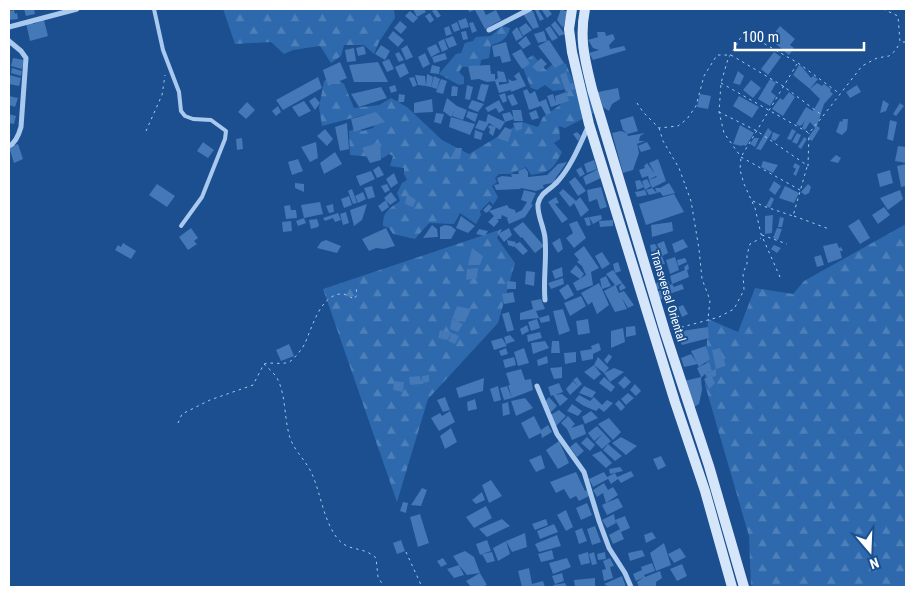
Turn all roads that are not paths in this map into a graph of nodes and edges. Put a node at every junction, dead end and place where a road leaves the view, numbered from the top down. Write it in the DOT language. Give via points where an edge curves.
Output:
graph roads {
  1 [pos="77,9"];
  2 [pos="154,9"];
  3 [pos="530,9"];
  4 [pos="572,9"];
  5 [pos="585,9"];
  6 [pos="9,27"];
  7 [pos="489,30"];
  8 [pos="9,41"];
  9 [pos="589,124"];
  10 [pos="9,146"];
  11 [pos="180,226"];
  12 [pos="545,300"];
  13 [pos="661,329"];
  14 [pos="537,386"];
  15 [pos="630,587"];
  16 [pos="732,587"];
  17 [pos="744,587"];
  1 -- 6 [label="street"];
  2 -- 11 [label="lane" via="163,50 179,92 181,111 193,119 211,120 226,131 202,197"];
  3 -- 7 [label="street"];
  4 -- 9 [label="main road, Transversal Oriental" via="569,29 572,52"];
  5 -- 13 [label="main road, Transversal Oriental" via="583,52"];
  8 -- 10 [label="street" via="26,58 21,127 19,135"];
  9 -- 12 [label="street" via="558,182 543,193 538,203 545,236"];
  9 -- 13 [label="main road, Transversal Oriental"];
  13 -- 16 [label="main road, Transversal Oriental" via="675,402"];
  13 -- 17 [label="main road, Transversal Oriental" via="709,466"];
  14 -- 15 [label="street" via="557,434 584,472 609,548"];
}
